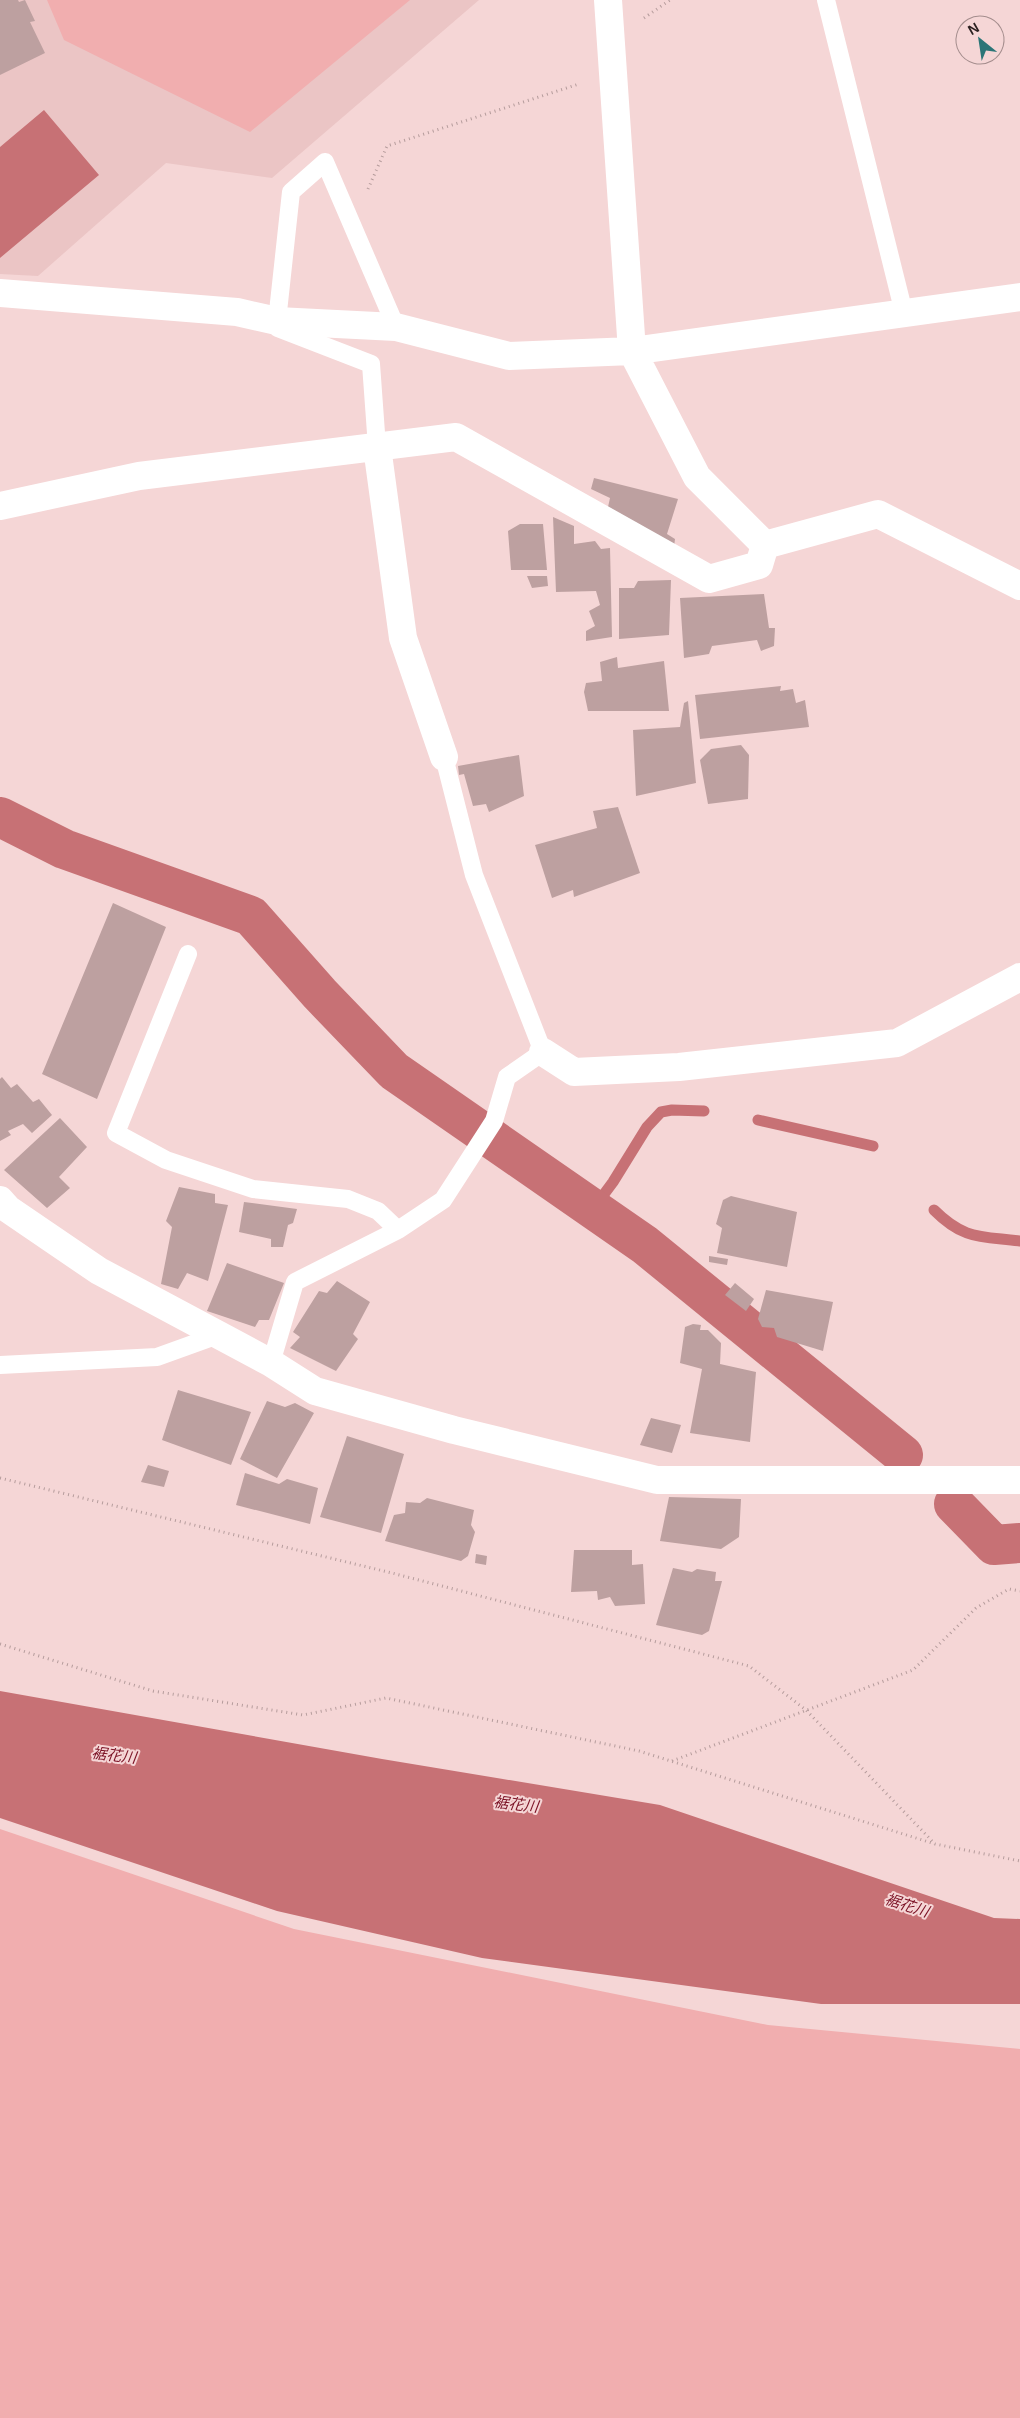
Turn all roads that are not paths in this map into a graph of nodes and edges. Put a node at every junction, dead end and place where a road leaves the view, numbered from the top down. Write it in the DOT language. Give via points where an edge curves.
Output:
graph roads {
  1 [pos="608,0"];
  2 [pos="826,0"];
  3 [pos="0,293"];
  4 [pos="1020,297"];
  5 [pos="238,312"];
  6 [pos="904,313"];
  7 [pos="277,320"];
  8 [pos="396,327"];
  9 [pos="632,351"];
  10 [pos="377,447"];
  11 [pos="0,506"];
  12 [pos="765,545"];
  13 [pos="1020,586"];
  14 [pos="444,758"];
  15 [pos="188,954"];
  16 [pos="1020,977"];
  17 [pos="543,1052"];
  18 [pos="0,1200"];
  19 [pos="398,1230"];
  20 [pos="218,1335"];
  21 [pos="271,1363"];
  22 [pos="0,1365"];
  23 [pos="1020,1480"];
  1 -- 9 [label="street"];
  2 -- 6 [label="lane"];
  3 -- 5 [label="street"];
  4 -- 6 [label="street"];
  5 -- 7 [label="street"];
  5 -- 10 [label="lane" via="371,364"];
  6 -- 9 [label="street"];
  7 -- 8 [label="street"];
  7 -- 8 [label="lane" via="291,192 325,162"];
  8 -- 9 [label="street" via="509,356"];
  9 -- 12 [label="street" via="697,477"];
  10 -- 11 [label="street" via="139,476"];
  10 -- 12 [label="street" via="456,438 709,579 758,565"];
  10 -- 14 [label="street" via="402,638"];
  12 -- 13 [label="street" via="878,514"];
  14 -- 17 [label="lane" via="474,875"];
  15 -- 19 [label="lane" via="116,1133 166,1160 253,1189 348,1200 378,1211"];
  16 -- 17 [label="street" via="897,1044 679,1066 574,1072"];
  17 -- 19 [label="lane" via="507,1077 494,1121 443,1200"];
  18 -- 20 [label="street" via="8,1209 99,1271"];
  19 -- 21 [label="lane" via="295,1282"];
  20 -- 21 [label="street"];
  20 -- 22 [label="lane" via="157,1357"];
  21 -- 23 [label="street" via="315,1392 657,1480"];
}
